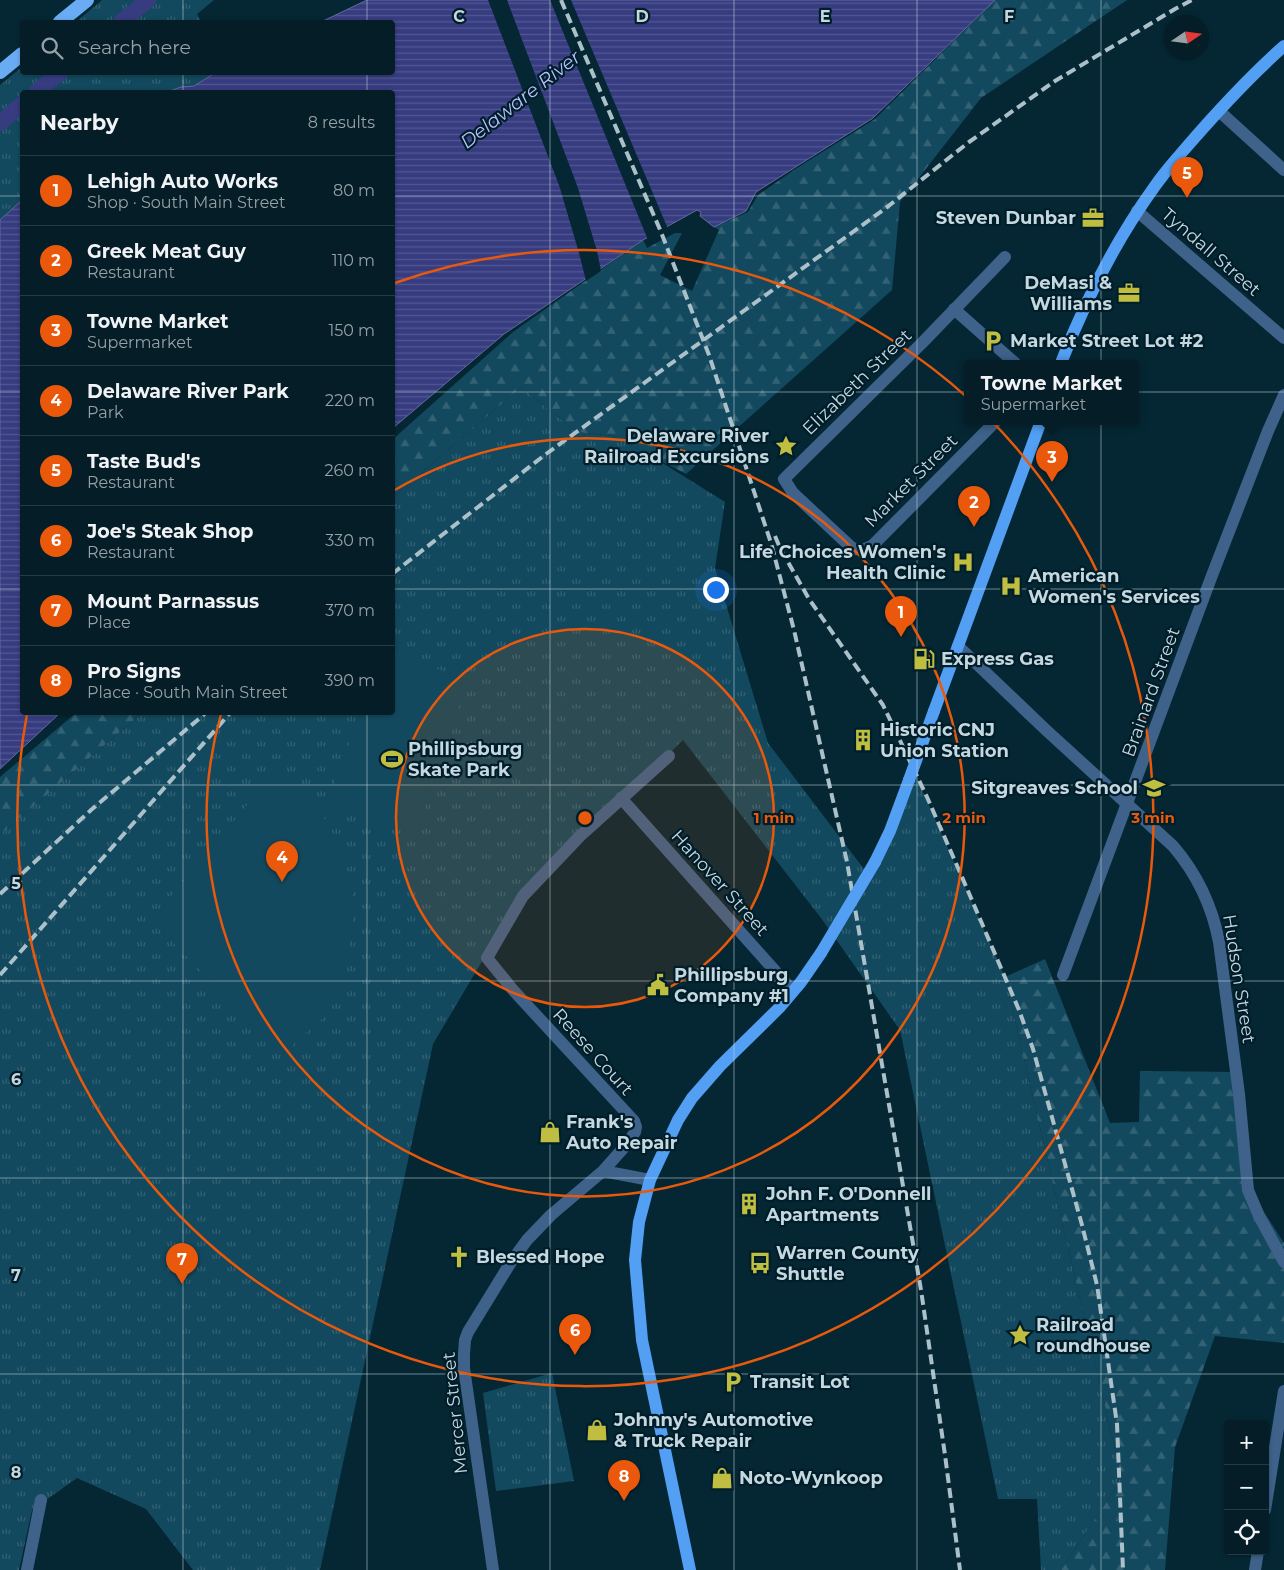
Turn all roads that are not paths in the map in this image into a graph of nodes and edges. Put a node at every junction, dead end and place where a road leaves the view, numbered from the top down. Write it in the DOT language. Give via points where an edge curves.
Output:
graph roads {
  1 [pos="87,0"];
  2 [pos="62,20"];
  3 [pos="1284,46"];
  4 [pos="20,56"];
  5 [pos="0,72"];
  6 [pos="1219,111"];
  7 [pos="1284,170"];
  8 [pos="1137,212"];
  9 [pos="1005,257"];
  10 [pos="954,308"];
  11 [pos="1281,331"];
  12 [pos="1012,360"];
  13 [pos="1062,360"];
  14 [pos="1284,394"];
  15 [pos="992,425"];
  16 [pos="1041,425"];
  17 [pos="872,544"];
  18 [pos="958,646"];
  19 [pos="669,756"];
  20 [pos="621,798"];
  21 [pos="1128,804"];
  22 [pos="1064,975"];
  23 [pos="793,991"];
  24 [pos="603,1171"];
  25 [pos="650,1180"];
  26 [pos="1284,1262"];
  27 [pos="1284,1391"];
  28 [pos="1269,1485"];
  29 [pos="41,1500"];
  30 [pos="1257,1555"];
  31 [pos="27,1570"];
  32 [pos="493,1570"];
  33 [pos="690,1570"];
  34 [pos="1255,1570"];
  1 -- 2 [label="highway"];
  3 -- 6 [label="main road"];
  4 -- 5 [label="highway"];
  6 -- 7 [label="street"];
  6 -- 8 [label="main road" via="1156,183"];
  8 -- 11 [label="street, Tyndall Street"];
  8 -- 13 [label="main road" via="1077,322"];
  9 -- 10 [label="street, Elizabeth Street"];
  10 -- 12 [label="street"];
  10 -- 17 [label="street, Elizabeth Street" via="784,479 793,493 855,550 865,550"];
  14 -- 21 [label="street, Brainard Street" via="1218,559"];
  15 -- 17 [label="street, Market Street"];
  16 -- 18 [label="main road"];
  18 -- 21 [label="street, Hudson Street"];
  18 -- 23 [label="main road, bridge" via="890,831 821,953"];
  19 -- 20 [label="street"];
  20 -- 23 [label="street, Hanover Street"];
  20 -- 24 [label="street, Reese Court" via="523,896 487,958 634,1122 635,1132"];
  21 -- 22 [label="street, Brainard Street"];
  21 -- 26 [label="street, Hudson Street" via="1187,862 1198,879 1216,922 1248,1190"];
  23 -- 25 [label="main road" via="692,1098"];
  24 -- 25 [label="street"];
  24 -- 32 [label="street, Mercer Street" via="527,1240 465,1340 464,1368"];
  25 -- 33 [label="main road" via="639,1222 634,1260 637,1292 642,1340"];
  27 -- 28 [label="street"];
  29 -- 31 [label="street"];
  30 -- 34 [label="street"];
}
